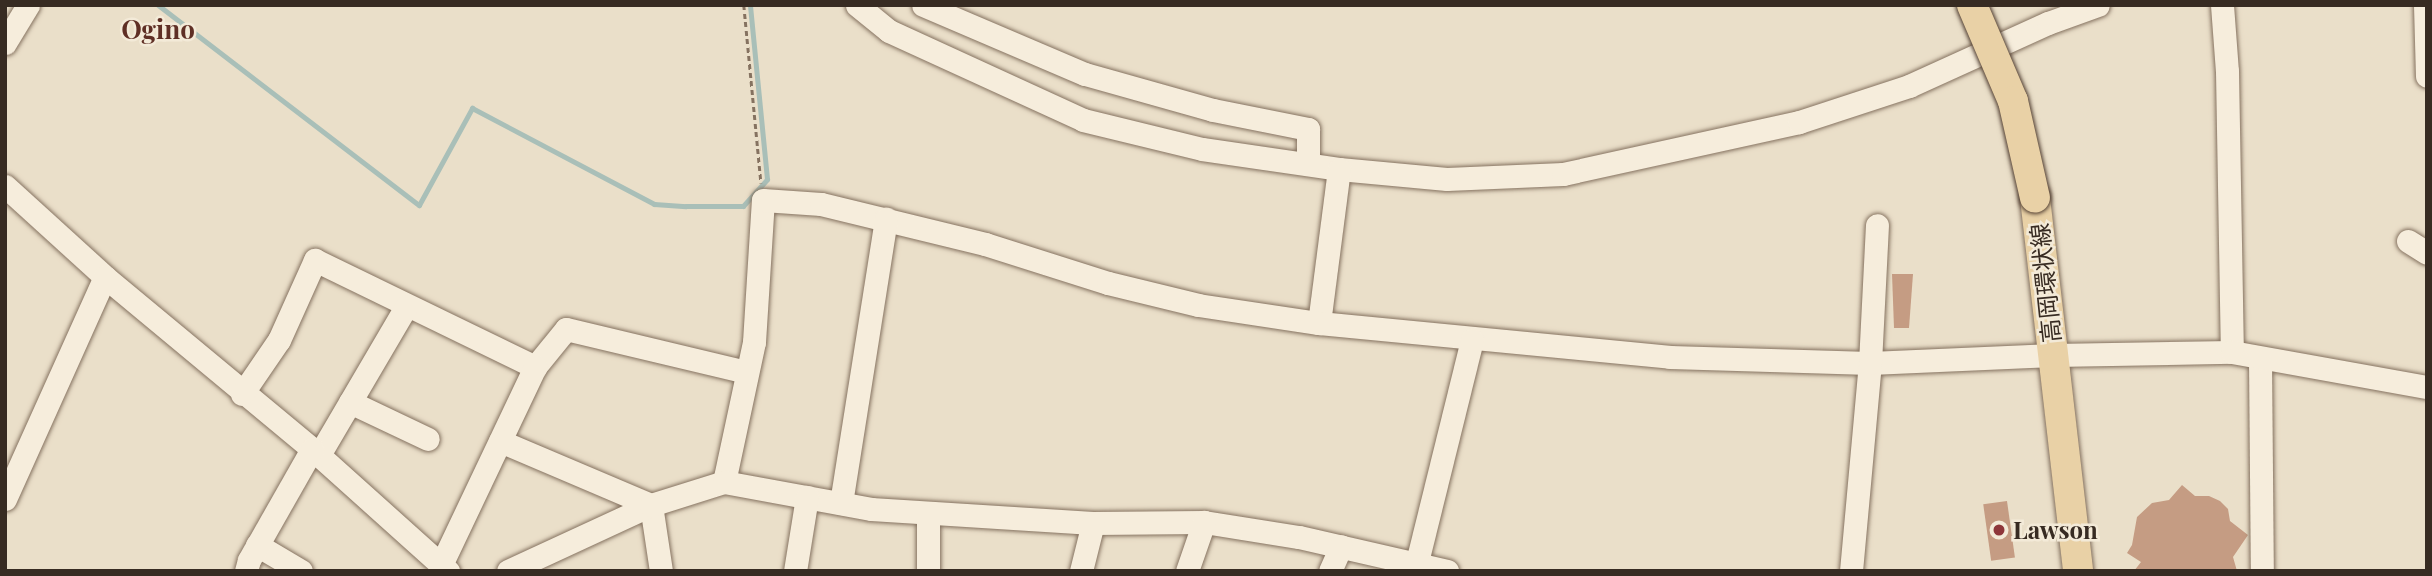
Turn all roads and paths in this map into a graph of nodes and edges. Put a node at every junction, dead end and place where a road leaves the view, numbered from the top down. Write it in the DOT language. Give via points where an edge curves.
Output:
graph roads {
  1 [pos="28,5"];
  2 [pos="744,5"];
  3 [pos="857,5"];
  4 [pos="923,5"];
  5 [pos="1972,5"];
  6 [pos="2098,5"];
  7 [pos="2222,5"];
  8 [pos="2426,8"];
  9 [pos="5,43"];
  10 [pos="2426,68"];
  11 [pos="1308,164"];
  12 [pos="1339,169"];
  13 [pos="5,186"];
  14 [pos="763,200"];
  15 [pos="886,219"];
  16 [pos="1877,225"];
  17 [pos="105,276"];
  18 [pos="406,307"];
  19 [pos="1318,323"];
  20 [pos="1472,340"];
  21 [pos="2232,352"];
  22 [pos="2053,355"];
  23 [pos="2260,359"];
  24 [pos="1870,363"];
  25 [pos="535,367"];
  26 [pos="747,372"];
  27 [pos="2427,387"];
  28 [pos="242,394"];
  29 [pos="350,402"];
  30 [pos="428,439"];
  31 [pos="500,441"];
  32 [pos="315,452"];
  33 [pos="724,482"];
  34 [pos="807,497"];
  35 [pos="5,499"];
  36 [pos="841,503"];
  37 [pos="651,505"];
  38 [pos="928,513"];
  39 [pos="1205,522"];
  40 [pos="1093,523"];
  41 [pos="257,545"];
  42 [pos="1341,546"];
  43 [pos="1417,562"];
  44 [pos="445,567"];
  45 [pos="1445,570"];
  46 [pos="246,571"];
  47 [pos="301,571"];
  48 [pos="508,571"];
  49 [pos="661,571"];
  50 [pos="795,571"];
  51 [pos="928,571"];
  52 [pos="1081,571"];
  53 [pos="1187,571"];
  54 [pos="1330,571"];
  55 [pos="1851,571"];
  56 [pos="2078,571"];
  57 [pos="2262,571"];
  1 -- 9 [label="street"];
  2 -- 14 [label="path"];
  3 -- 11 [label="street" via="889,31 1083,120 1202,149"];
  4 -- 11 [label="street" via="1085,74 1213,110 1308,129"];
  5 -- 22 [label="main road, 高岡環状線, bridge" via="2013,101 2035,198"];
  6 -- 12 [label="street" via="1909,86 1799,122 1670,151 1563,174 1447,178"];
  7 -- 21 [label="street"];
  8 -- 10 [label="street"];
  11 -- 12 [label="street"];
  12 -- 19 [label="street"];
  13 -- 17 [label="street"];
  14 -- 15 [label="street" via="821,204"];
  14 -- 26 [label="street" via="754,342"];
  15 -- 19 [label="street" via="1198,305"];
  15 -- 36 [label="street"];
  16 -- 24 [label="street"];
  17 -- 28 [label="street"];
  17 -- 35 [label="street"];
  18 -- 25 [label="street"];
  18 -- 28 [label="street" via="315,260 279,340"];
  18 -- 29 [label="street"];
  19 -- 20 [label="street"];
  20 -- 24 [label="street" via="1670,357"];
  20 -- 43 [label="street"];
  21 -- 22 [label="street"];
  21 -- 23 [label="street"];
  22 -- 24 [label="street"];
  22 -- 56 [label="main road, 高岡環状線"];
  23 -- 27 [label="street"];
  23 -- 57 [label="street"];
  24 -- 55 [label="street"];
  25 -- 26 [label="street" via="566,328"];
  25 -- 31 [label="street"];
  26 -- 33 [label="street"];
  28 -- 32 [label="street"];
  29 -- 30 [label="street"];
  29 -- 32 [label="street"];
  31 -- 37 [label="street"];
  31 -- 44 [label="street"];
  32 -- 41 [label="street"];
  32 -- 44 [label="street"];
  33 -- 34 [label="street"];
  33 -- 37 [label="street"];
  34 -- 36 [label="street"];
  34 -- 50 [label="street"];
  36 -- 38 [label="street"];
  37 -- 48 [label="street"];
  37 -- 49 [label="street"];
  38 -- 40 [label="street"];
  38 -- 51 [label="street"];
  39 -- 40 [label="street"];
  39 -- 42 [label="street"];
  39 -- 53 [label="street"];
  40 -- 52 [label="street"];
  41 -- 46 [label="street"];
  41 -- 47 [label="street"];
  42 -- 43 [label="street"];
  42 -- 54 [label="street"];
  43 -- 45 [label="street"];
}
